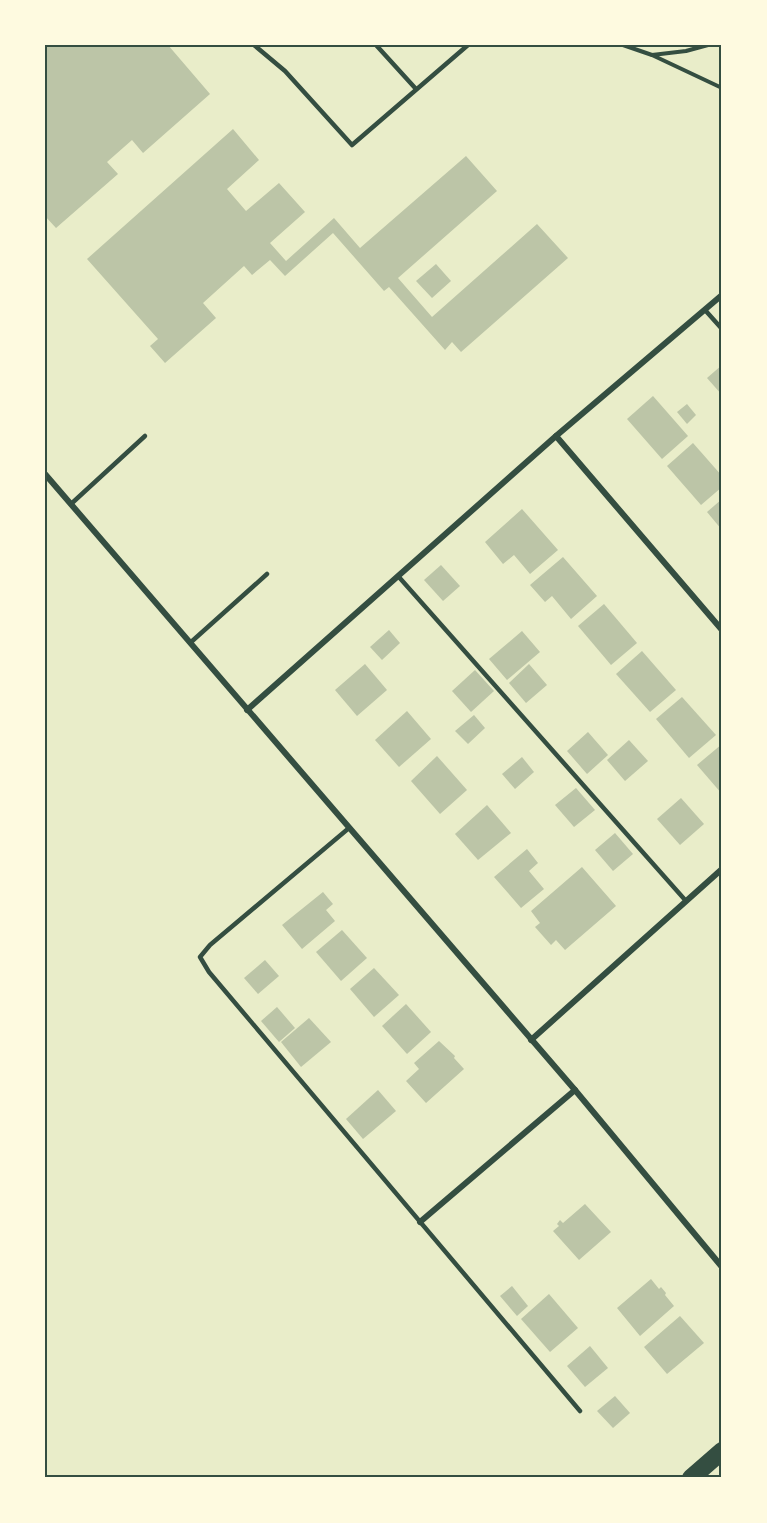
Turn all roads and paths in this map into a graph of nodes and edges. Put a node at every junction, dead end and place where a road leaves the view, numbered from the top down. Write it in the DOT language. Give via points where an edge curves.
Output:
graph roads {
  1 [pos="254,45"];
  2 [pos="376,45"];
  3 [pos="468,45"];
  4 [pos="623,45"];
  5 [pos="708,45"];
  6 [pos="652,55"];
  7 [pos="722,88"];
  8 [pos="416,89"];
  9 [pos="722,294"];
  10 [pos="705,310"];
  11 [pos="722,329"];
  12 [pos="146,436"];
  13 [pos="556,436"];
  14 [pos="45,474"];
  15 [pos="71,504"];
  16 [pos="267,574"];
  17 [pos="399,576"];
  18 [pos="722,630"];
  19 [pos="190,643"];
  20 [pos="247,710"];
  21 [pos="348,828"];
  22 [pos="722,868"];
  23 [pos="686,901"];
  24 [pos="531,1040"];
  25 [pos="574,1090"];
  26 [pos="420,1222"];
  27 [pos="722,1267"];
  28 [pos="580,1411"];
  29 [pos="722,1451"];
  30 [pos="691,1478"];
  1 -- 8 [label="lane" via="285,71 352,145"];
  2 -- 8 [label="lane"];
  3 -- 8 [label="lane"];
  4 -- 6 [label="path"];
  5 -- 6 [label="path"];
  6 -- 7 [label="path"];
  9 -- 10 [label="street"];
  10 -- 11 [label="lane"];
  10 -- 13 [label="street"];
  12 -- 15 [label="lane"];
  13 -- 17 [label="street"];
  13 -- 18 [label="street"];
  14 -- 15 [label="street"];
  15 -- 19 [label="street"];
  16 -- 19 [label="lane"];
  17 -- 20 [label="street"];
  17 -- 23 [label="lane"];
  19 -- 20 [label="street"];
  20 -- 21 [label="street"];
  21 -- 24 [label="street"];
  21 -- 26 [label="lane" via="200,957"];
  22 -- 23 [label="street"];
  23 -- 24 [label="street"];
  24 -- 25 [label="street"];
  25 -- 26 [label="street"];
  25 -- 27 [label="street"];
  26 -- 28 [label="lane"];
  29 -- 30 [label="highway"];
}
